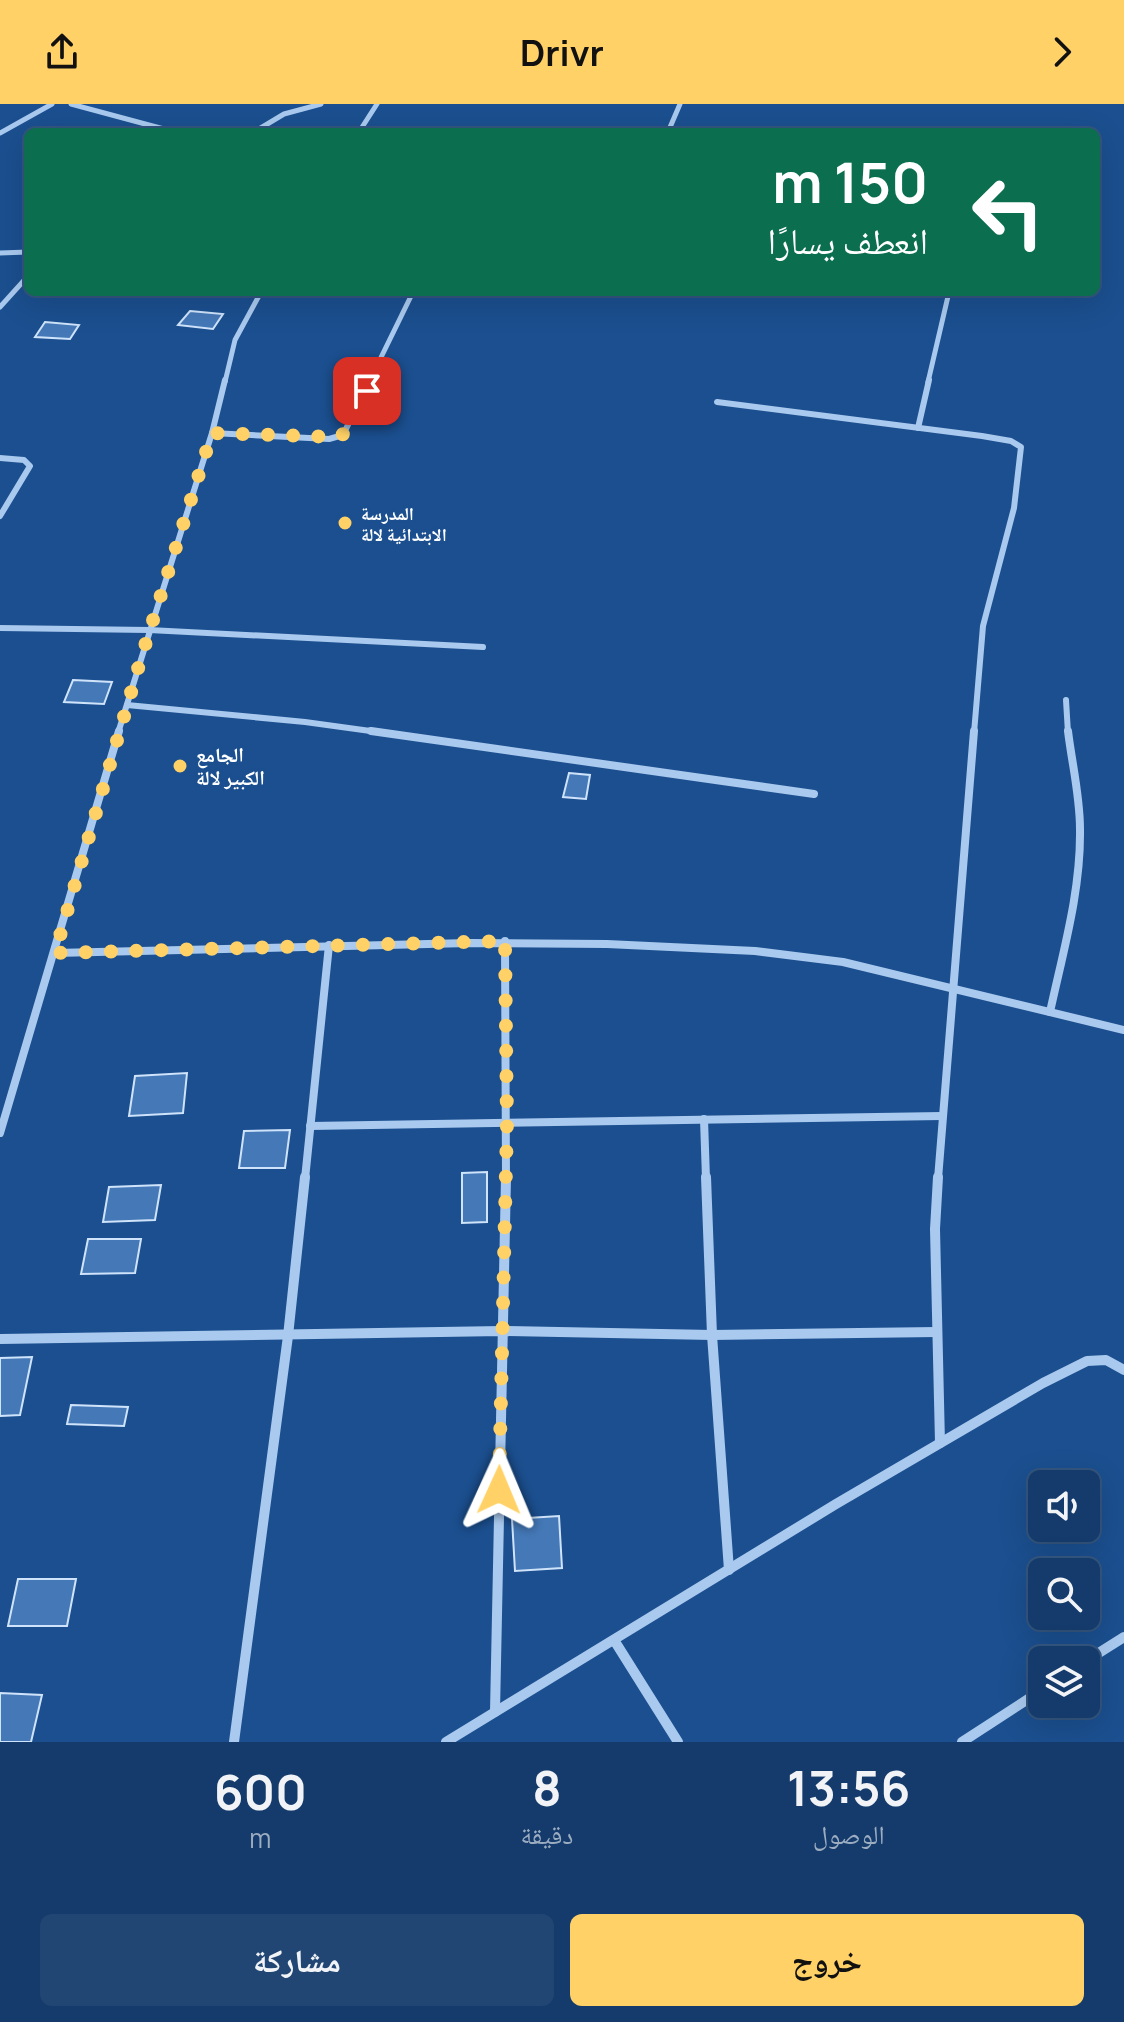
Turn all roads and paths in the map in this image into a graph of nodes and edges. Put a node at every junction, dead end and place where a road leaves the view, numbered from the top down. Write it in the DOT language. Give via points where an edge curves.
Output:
graph roads {
  1 [pos="52,104"];
  2 [pos="71,104"];
  3 [pos="321,104"];
  4 [pos="376,104"];
  5 [pos="680,104"];
  6 [pos="160,128"];
  7 [pos="261,128"];
  8 [pos="361,128"];
  9 [pos="670,128"];
  10 [pos="0,133"];
  11 [pos="24,252"];
  12 [pos="0,253"];
  13 [pos="24,280"];
  14 [pos="259,296"];
  15 [pos="411,296"];
  16 [pos="948,296"];
  17 [pos="0,307"];
  18 [pos="717,402"];
  19 [pos="918,428"];
  20 [pos="212,433"];
  21 [pos="0,458"];
  22 [pos="0,516"];
  23 [pos="0,628"];
  24 [pos="149,630"];
  25 [pos="483,647"];
  26 [pos="1066,700"];
  27 [pos="127,705"];
  28 [pos="814,794"];
  29 [pos="505,941"];
  30 [pos="329,945"];
  31 [pos="55,953"];
  32 [pos="951,988"];
  33 [pos="1050,1012"];
  34 [pos="1124,1030"];
  35 [pos="942,1116"];
  36 [pos="704,1119"];
  37 [pos="507,1123"];
  38 [pos="310,1126"];
  39 [pos="0,1133"];
  40 [pos="502,1331"];
  41 [pos="937,1332"];
  42 [pos="712,1335"];
  43 [pos="288,1336"];
  44 [pos="0,1339"];
  45 [pos="1124,1370"];
  46 [pos="940,1443"];
  47 [pos="729,1570"];
  48 [pos="1124,1637"];
  49 [pos="614,1640"];
  50 [pos="1100,1652"];
  51 [pos="1028,1699"];
  52 [pos="495,1712"];
  53 [pos="234,1742"];
  54 [pos="446,1742"];
  55 [pos="678,1742"];
  56 [pos="962,1742"];
  1 -- 10 [label="street"];
  2 -- 6 [label="street"];
  3 -- 7 [label="street" via="284,114"];
  4 -- 8 [label="street"];
  5 -- 9 [label="street"];
  11 -- 12 [label="street"];
  13 -- 17 [label="street"];
  14 -- 20 [label="street" via="235,340"];
  15 -- 20 [label="street" via="343,435 329,439"];
  16 -- 19 [label="street"];
  18 -- 19 [label="street"];
  19 -- 32 [label="street" via="1011,441 1021,447 1014,508 983,626"];
  20 -- 24 [label="street"];
  21 -- 22 [label="street" via="24,460 30,466"];
  23 -- 24 [label="street"];
  24 -- 25 [label="street"];
  24 -- 27 [label="street"];
  26 -- 33 [label="street" via="1066,738 1077,791 1078,871"];
  27 -- 28 [label="street" via="305,722"];
  27 -- 31 [label="street"];
  29 -- 30 [label="street"];
  29 -- 32 [label="street" via="801,954"];
  29 -- 37 [label="street"];
  30 -- 31 [label="street"];
  30 -- 38 [label="street"];
  31 -- 39 [label="street"];
  32 -- 33 [label="street"];
  32 -- 35 [label="street"];
  33 -- 34 [label="street"];
  35 -- 36 [label="street"];
  35 -- 41 [label="street" via="935,1229"];
  36 -- 37 [label="street"];
  36 -- 42 [label="street"];
  37 -- 38 [label="street"];
  37 -- 40 [label="street"];
  38 -- 43 [label="street"];
  40 -- 42 [label="street"];
  40 -- 43 [label="street"];
  40 -- 52 [label="street"];
  41 -- 42 [label="street"];
  41 -- 46 [label="street"];
  42 -- 47 [label="street"];
  43 -- 44 [label="street"];
  43 -- 53 [label="street"];
  45 -- 46 [label="street" via="1106,1360 1087,1361"];
  46 -- 47 [label="street"];
  47 -- 49 [label="street"];
  48 -- 50 [label="street"];
  49 -- 52 [label="street"];
  49 -- 55 [label="street"];
  51 -- 56 [label="street"];
  52 -- 54 [label="street"];
}
